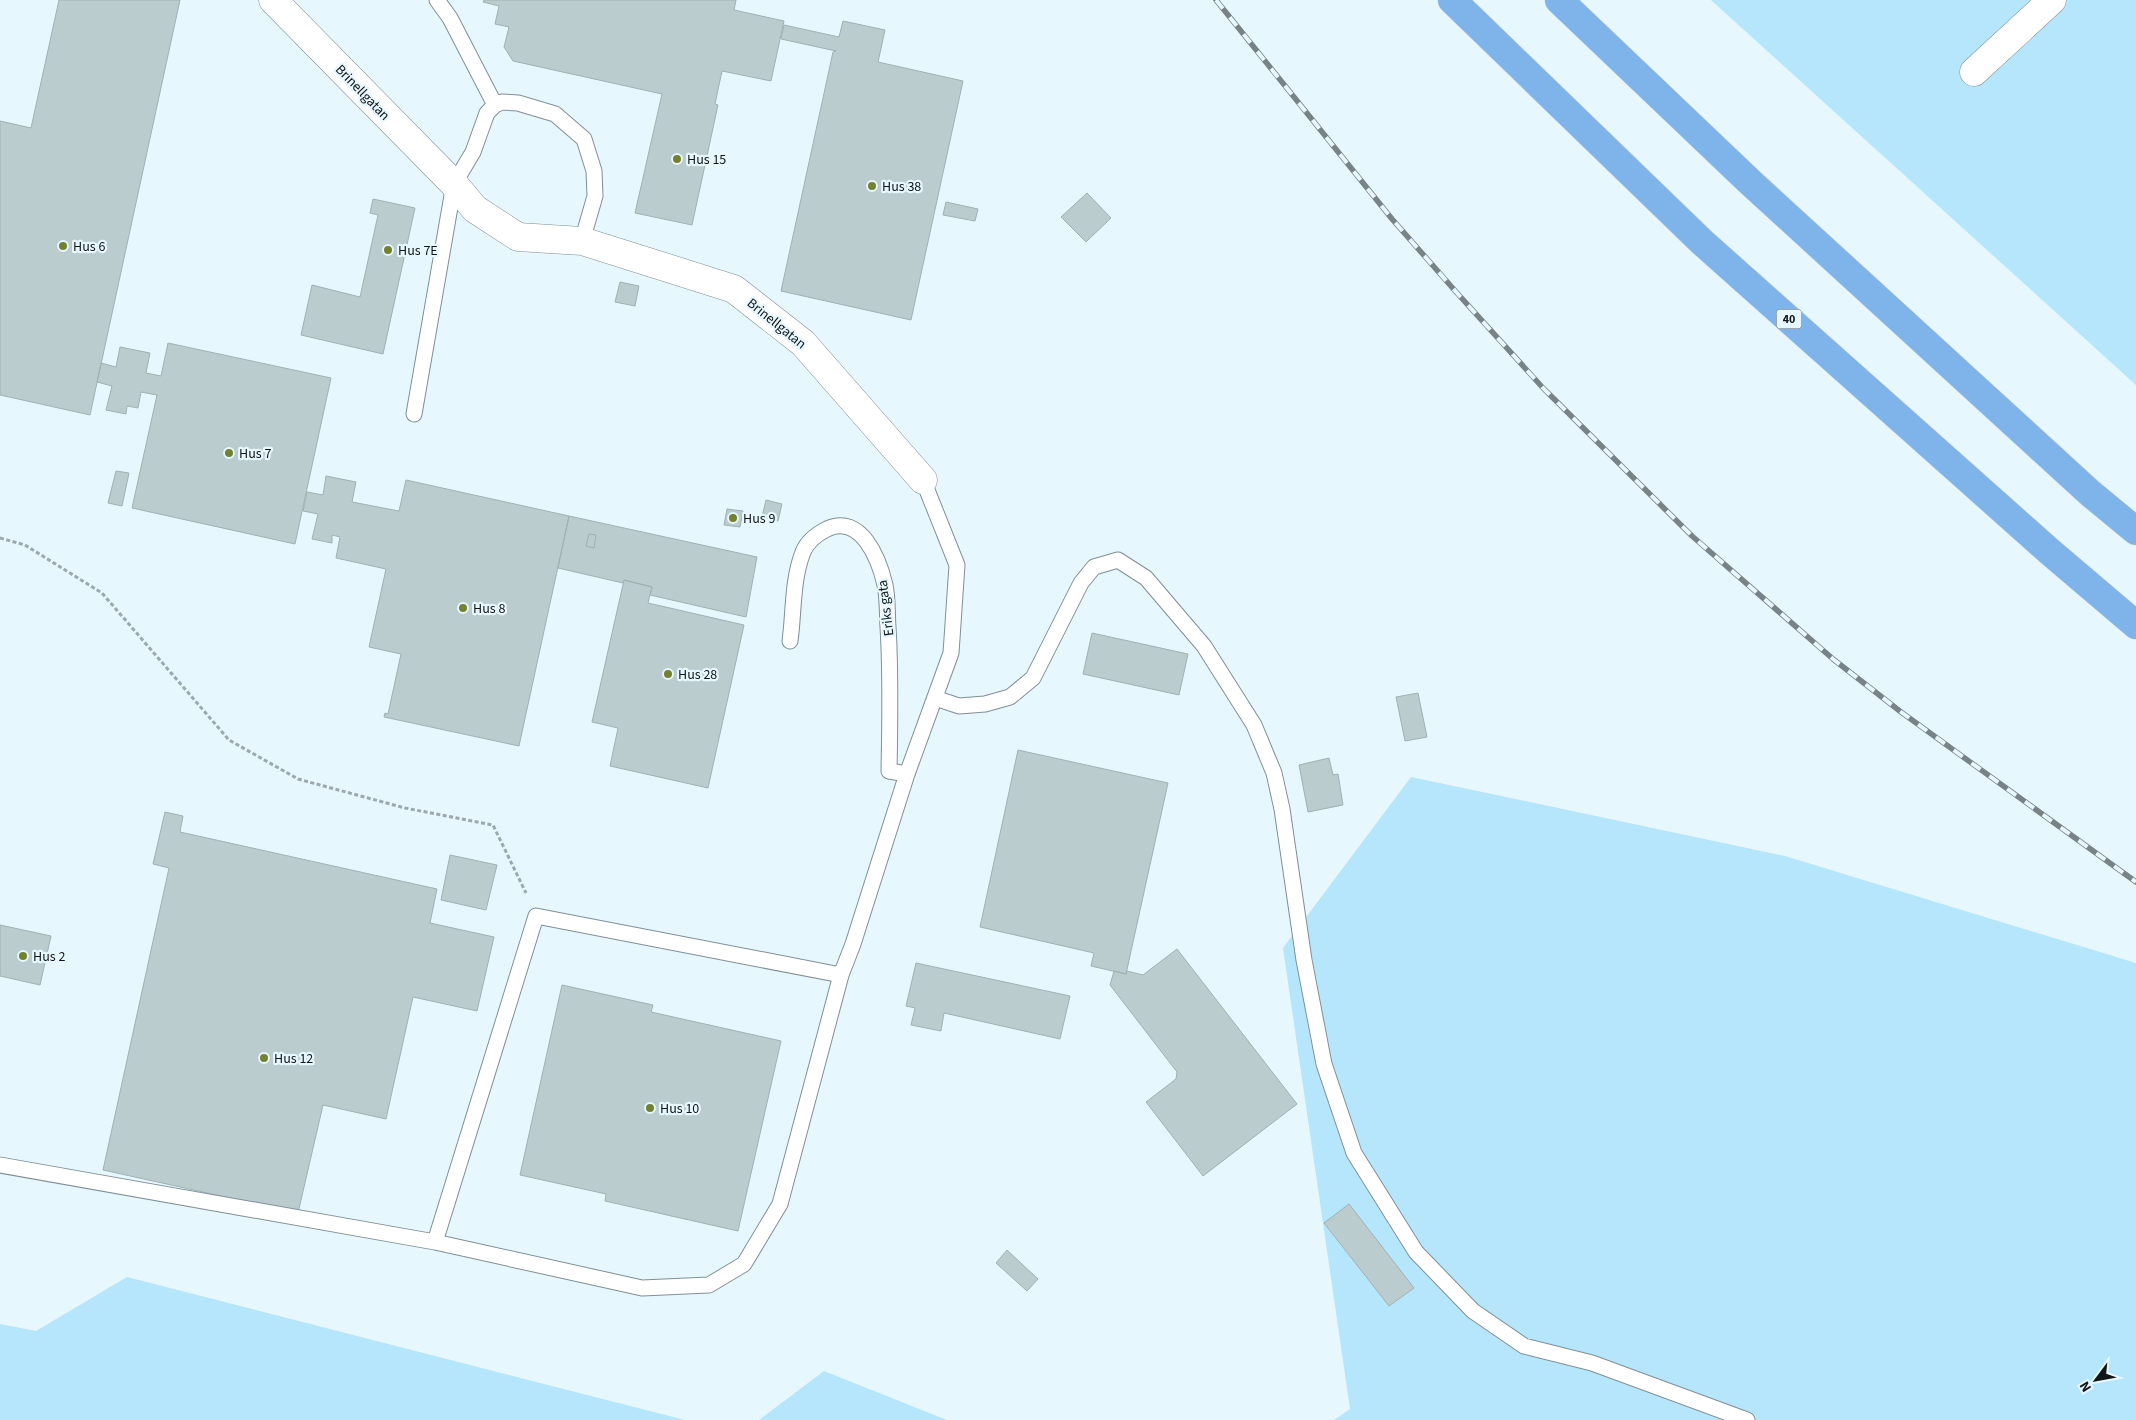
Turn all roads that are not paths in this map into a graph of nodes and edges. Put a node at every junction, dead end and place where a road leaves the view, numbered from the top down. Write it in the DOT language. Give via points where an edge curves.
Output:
graph roads {
  1 [pos="273,0"];
  2 [pos="438,0"];
  3 [pos="1452,0"];
  4 [pos="1558,0"];
  5 [pos="2052,0"];
  6 [pos="1974,72"];
  7 [pos="495,105"];
  8 [pos="454,184"];
  9 [pos="582,241"];
  10 [pos="414,414"];
  11 [pos="923,480"];
  12 [pos="2136,531"];
  13 [pos="2136,625"];
  14 [pos="790,642"];
  15 [pos="935,698"];
  16 [pos="907,774"];
  17 [pos="841,976"];
  18 [pos="0,1166"];
  19 [pos="435,1242"];
  20 [pos="1747,1420"];
  1 -- 8 [label="street, Brinellgatan"];
  2 -- 7 [label="lane"];
  3 -- 13 [label="highway, 40" via="1702,242"];
  4 -- 12 [label="highway" via="1750,182 2090,493"];
  5 -- 6 [label="street"];
  7 -- 8 [label="lane" via="487,113 473,152"];
  7 -- 9 [label="lane" via="518,103 555,114 584,139 594,171 595,196"];
  8 -- 9 [label="street, Brinellgatan" via="475,209 518,237"];
  8 -- 10 [label="lane"];
  9 -- 11 [label="street, Brinellgatan" via="734,289 804,343"];
  11 -- 15 [label="lane" via="957,565 951,653"];
  14 -- 16 [label="lane, Eriks gata" via="795,580 803,550 817,534 832,527 851,526 865,538 885,586 891,671 889,771"];
  15 -- 16 [label="lane"];
  15 -- 20 [label="lane" via="960,706 1010,697 1033,678 1077,592 1094,567 1118,560 1146,578 1204,646 1254,725 1274,774 1324,1064 1354,1153 1416,1252 1473,1311 1524,1346 1592,1362"];
  16 -- 17 [label="lane"];
  17 -- 19 [label="lane" via="780,1204 744,1264 709,1285 642,1288"];
  17 -- 19 [label="lane" via="536,916"];
  18 -- 19 [label="lane"];
}
